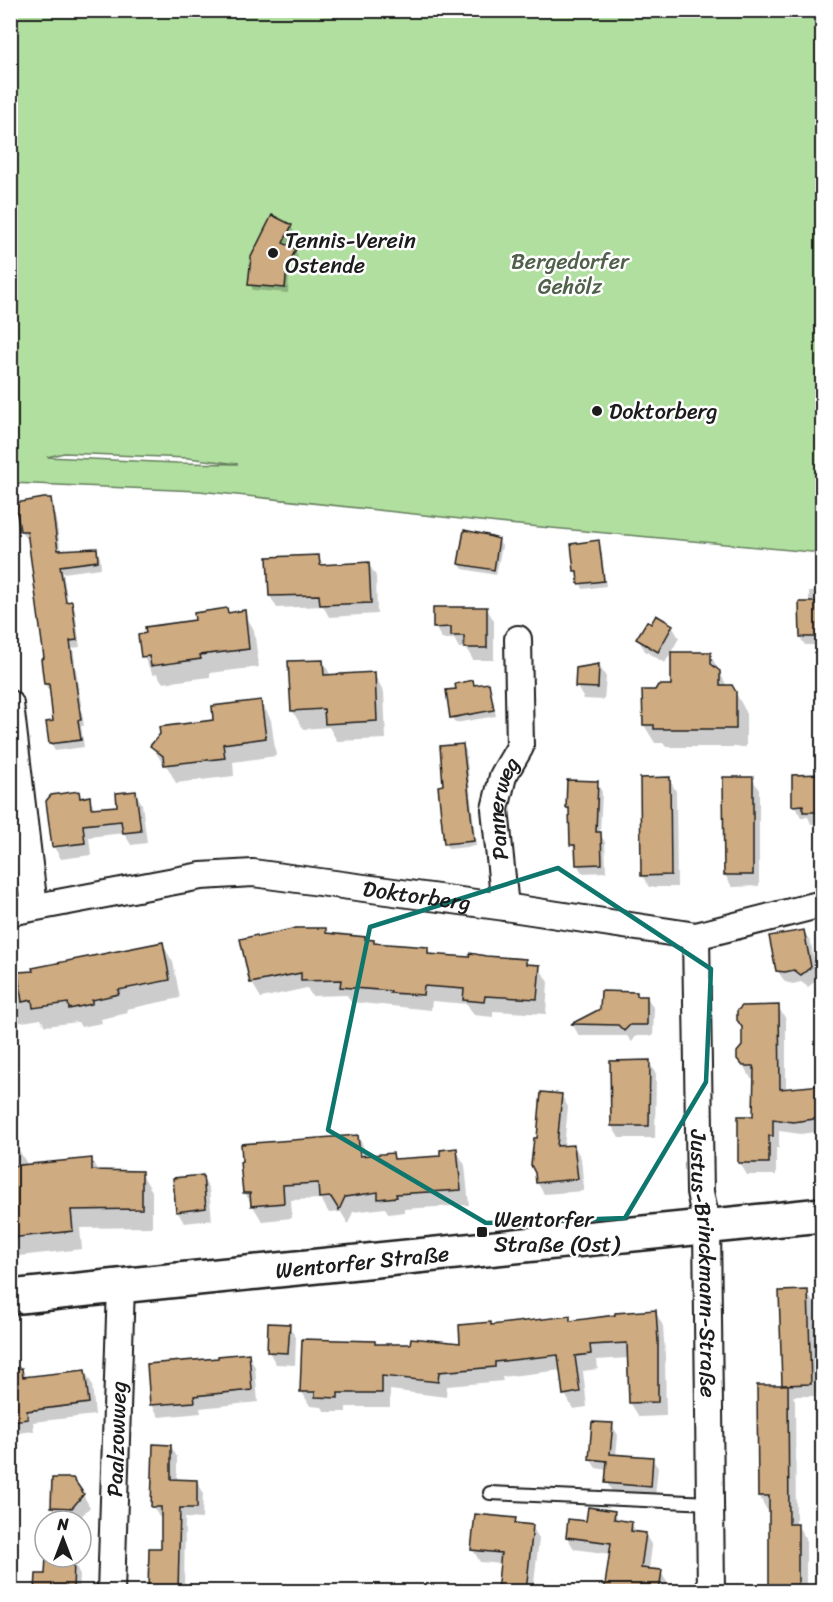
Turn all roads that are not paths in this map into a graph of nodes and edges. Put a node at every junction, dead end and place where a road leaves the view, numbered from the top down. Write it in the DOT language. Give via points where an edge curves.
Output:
graph roads {
  1 [pos="518,639"];
  2 [pos="10,704"];
  3 [pos="822,904"];
  4 [pos="505,907"];
  5 [pos="22,910"];
  6 [pos="696,936"];
  7 [pos="822,1215"];
  8 [pos="707,1226"];
  9 [pos="121,1286"];
  10 [pos="10,1297"];
  11 [pos="490,1493"];
  12 [pos="710,1503"];
  13 [pos="111,1592"];
  14 [pos="711,1592"];
  1 -- 4 [label="street, Pannerweg" via="520,747 503,776 495,809"];
  2 -- 5 [label="street"];
  3 -- 6 [label="street, Doktorberg"];
  4 -- 5 [label="street, Doktorberg" via="254,873 201,876"];
  4 -- 6 [label="street, Doktorberg"];
  6 -- 8 [label="street, Justus-Brinckmann-Straße" via="700,1192"];
  7 -- 8 [label="main road, Wentorfer Straße"];
  8 -- 9 [label="main road, Wentorfer Straße"];
  8 -- 12 [label="street, Justus-Brinckmann-Straße"];
  9 -- 10 [label="main road, Wentorfer Straße"];
  9 -- 13 [label="street, Paalzowweg"];
  11 -- 12 [label="lane"];
  12 -- 14 [label="street, Justus-Brinckmann-Straße"];
}
